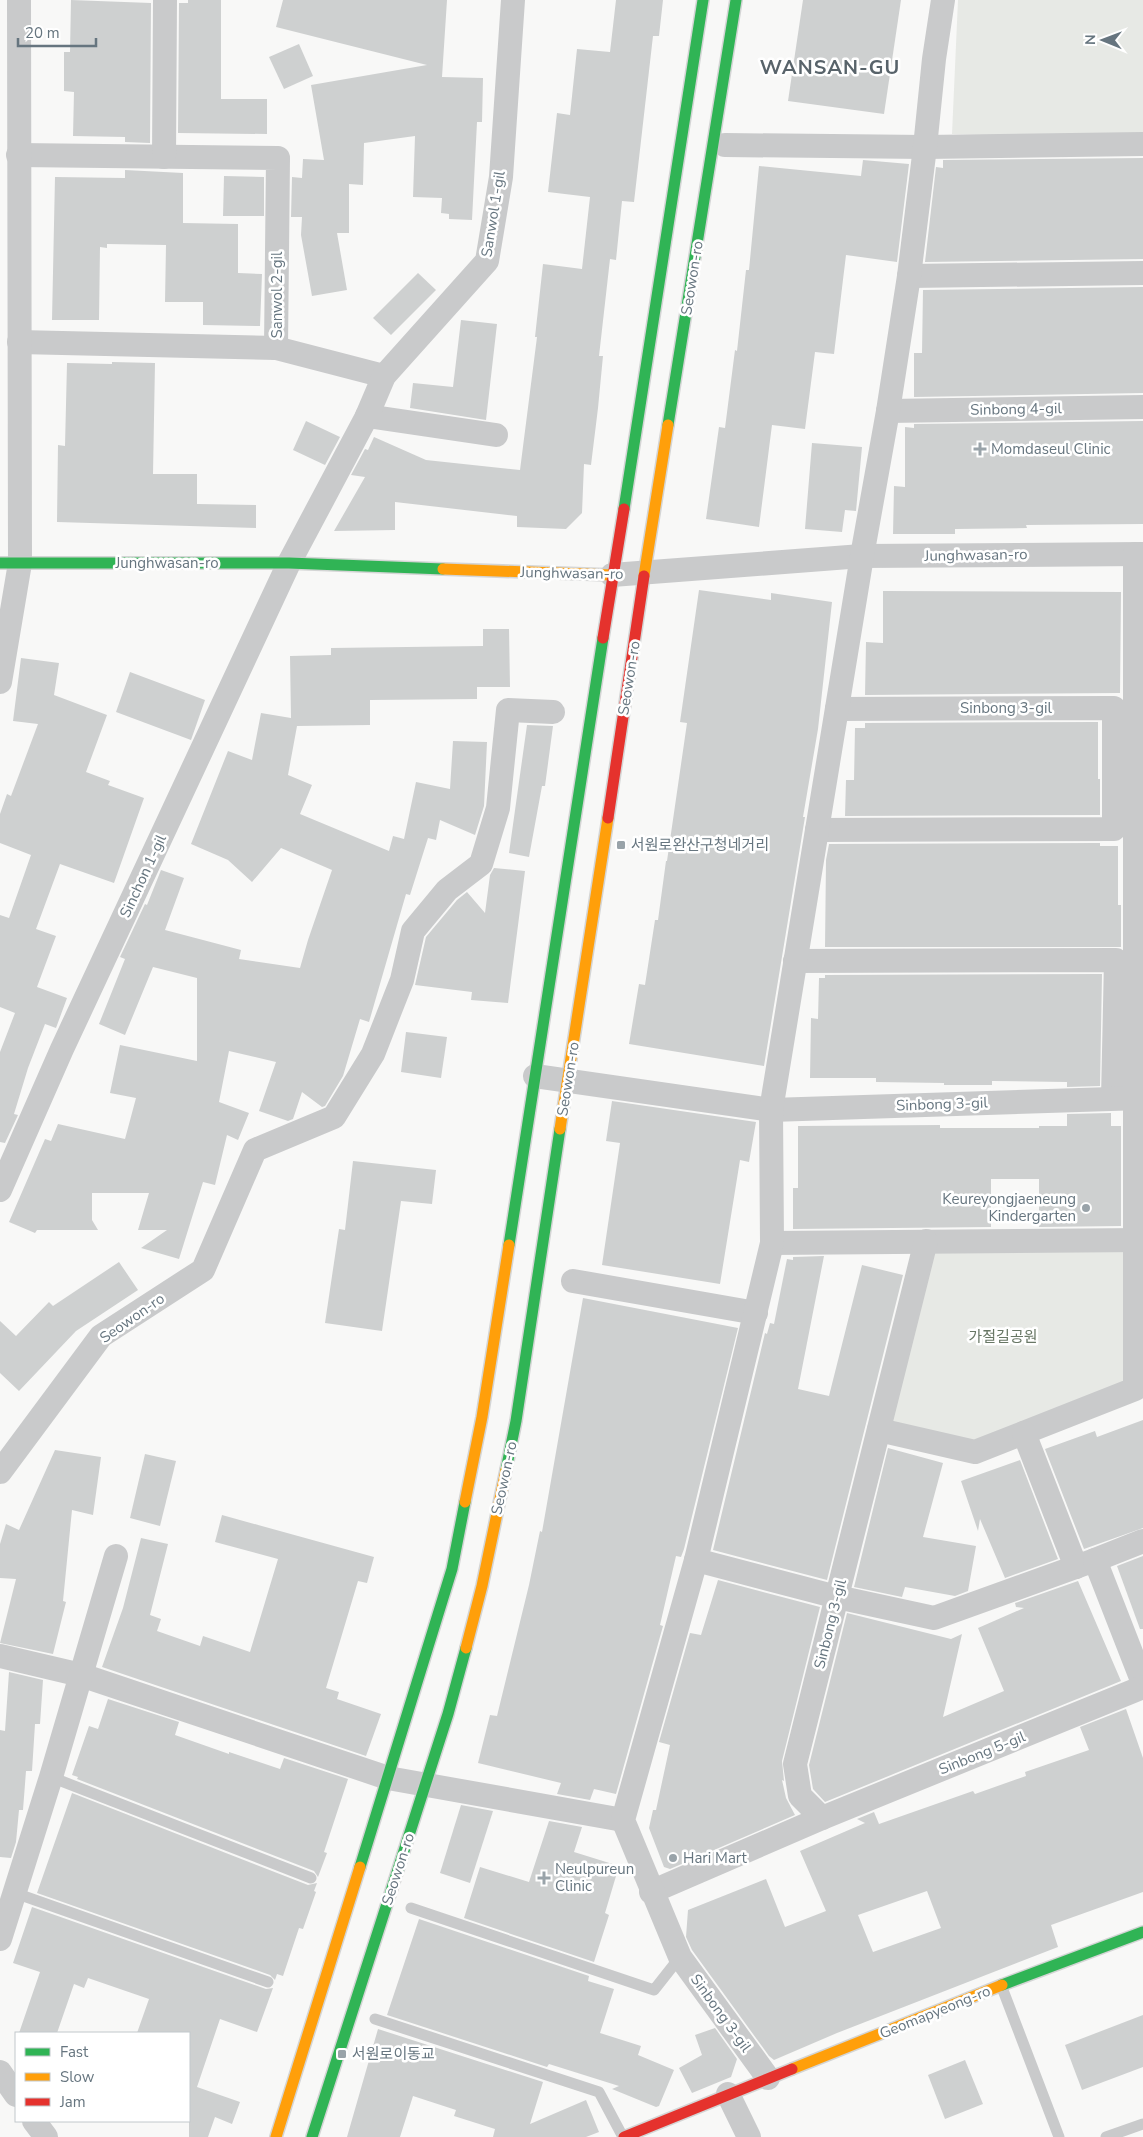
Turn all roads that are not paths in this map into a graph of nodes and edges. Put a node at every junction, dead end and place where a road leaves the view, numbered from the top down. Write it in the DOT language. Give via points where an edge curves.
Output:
graph roads {
  1 [pos="19,0"];
  2 [pos="165,0"];
  3 [pos="513,0"];
  4 [pos="702,0"];
  5 [pos="736,0"];
  6 [pos="943,0"];
  7 [pos="725,144"];
  8 [pos="1143,144"];
  9 [pos="926,147"];
  10 [pos="18,155"];
  11 [pos="164,157"];
  12 [pos="9,245"];
  13 [pos="1143,273"];
  14 [pos="909,276"];
  15 [pos="19,342"];
  16 [pos="276,348"];
  17 [pos="384,376"];
  18 [pos="1143,407"];
  19 [pos="888,411"];
  20 [pos="367,416"];
  21 [pos="496,435"];
  22 [pos="1139,554"];
  23 [pos="862,556"];
  24 [pos="10,563"];
  25 [pos="289,563"];
  26 [pos="645,573"];
  27 [pos="612,575"];
  28 [pos="0,682"];
  29 [pos="837,709"];
  30 [pos="553,712"];
  31 [pos="817,830"];
  32 [pos="795,961"];
  33 [pos="535,1076"];
  34 [pos="567,1081"];
  35 [pos="1113,1098"];
  36 [pos="1143,1098"];
  37 [pos="772,1110"];
  38 [pos="0,1190"];
  39 [pos="1139,1240"];
  40 [pos="926,1242"];
  41 [pos="772,1243"];
  42 [pos="572,1282"];
  43 [pos="756,1313"];
  44 [pos="879,1430"];
  45 [pos="1024,1433"];
  46 [pos="0,1472"];
  47 [pos="1143,1540"];
  48 [pos="116,1556"];
  49 [pos="696,1560"];
  50 [pos="1086,1564"];
  51 [pos="837,1597"];
  52 [pos="0,1656"];
  53 [pos="81,1675"];
  54 [pos="1143,1684"];
  55 [pos="1143,1687"];
  56 [pos="51,1777"];
  57 [pos="388,1778"];
  58 [pos="426,1784"];
  59 [pos="822,1818"];
  60 [pos="623,1820"];
  61 [pos="311,1878"];
  62 [pos="651,1892"];
  63 [pos="15,1893"];
  64 [pos="411,1908"];
  65 [pos="1143,1932"];
  66 [pos="0,1939"];
  67 [pos="680,1958"];
  68 [pos="268,1982"];
  69 [pos="1001,1985"];
  70 [pos="375,2019"];
  71 [pos="0,2072"];
  72 [pos="768,2078"];
  73 [pos="15,2094"];
  74 [pos="728,2094"];
  75 [pos="35,2122"];
  76 [pos="1143,2124"];
  77 [pos="46,2137"];
  78 [pos="276,2137"];
  79 [pos="312,2137"];
  80 [pos="624,2137"];
  81 [pos="749,2137"];
  82 [pos="1059,2137"];
  83 [pos="1106,2137"];
  1 -- 10 [label="street"];
  2 -- 11 [label="street"];
  3 -- 17 [label="street, Sanwol 1-gil" via="500,177 487,261"];
  4 -- 27 [label="street"];
  5 -- 26 [label="street, Seowon-ro"];
  6 -- 9 [label="street" via="941,60"];
  7 -- 9 [label="street"];
  8 -- 9 [label="street"];
  9 -- 14 [label="street"];
  10 -- 11 [label="street, Sanwol 2-gil"];
  10 -- 12 [label="street"];
  11 -- 16 [label="street, Sanwol 2-gil" via="278,158"];
  12 -- 15 [label="street"];
  13 -- 14 [label="street"];
  14 -- 19 [label="street"];
  15 -- 16 [label="street, Sanwol 2-gil"];
  15 -- 24 [label="street"];
  16 -- 17 [label="street"];
  17 -- 20 [label="street, Sanwol 1-gil"];
  18 -- 19 [label="street, Sinbong 4-gil"];
  19 -- 23 [label="street"];
  20 -- 21 [label="street"];
  20 -- 25 [label="street, Sanwol 1-gil"];
  22 -- 23 [label="street, Junghwasan-ro"];
  22 -- 39 [label="street"];
  23 -- 26 [label="street, Junghwasan-ro"];
  23 -- 29 [label="street"];
  24 -- 25 [label="street, Junghwasan-ro"];
  24 -- 28 [label="street"];
  25 -- 27 [label="street, Junghwasan-ro"];
  25 -- 38 [label="street, Sinchon 1-gil" via="62,1049"];
  26 -- 27 [label="street, Junghwasan-ro"];
  26 -- 34 [label="street, Seowon-ro"];
  27 -- 33 [label="street"];
  29 -- 31 [label="street"];
  29 -- 31 [label="street, Sinbong 3-gil" via="1114,708 1114,829"];
  30 -- 46 [label="street, Seowon-ro" via="508,710 498,808 481,864 447,890 413,930 402,980 373,1054 334,1117 255,1150 203,1270 101,1336"];
  31 -- 32 [label="street"];
  32 -- 35 [label="street" via="1116,960"];
  32 -- 37 [label="street"];
  33 -- 34 [label="street, Sinbong 3-gil"];
  33 -- 57 [label="street" via="482,1417 452,1569"];
  34 -- 37 [label="street, Sinbong 3-gil"];
  34 -- 58 [label="street, Seowon-ro" via="516,1421 482,1586"];
  35 -- 36 [label="street, Sinbong 3-gil"];
  35 -- 37 [label="street, Sinbong 3-gil"];
  37 -- 41 [label="street"];
  39 -- 40 [label="street"];
  39 -- 45 [label="street" via="1135,1389"];
  40 -- 41 [label="street"];
  40 -- 44 [label="street, Sinbong 3-gil"];
  41 -- 43 [label="street"];
  42 -- 43 [label="street"];
  43 -- 49 [label="street"];
  44 -- 45 [label="street" via="975,1452"];
  44 -- 51 [label="street, Sinbong 3-gil"];
  45 -- 50 [label="street"];
  47 -- 50 [label="street"];
  48 -- 53 [label="street"];
  49 -- 51 [label="street"];
  49 -- 60 [label="street"];
  50 -- 51 [label="street" via="934,1618"];
  50 -- 54 [label="street"];
  51 -- 59 [label="street, Sinbong 3-gil" via="795,1764 800,1796"];
  52 -- 53 [label="street"];
  53 -- 56 [label="street"];
  53 -- 57 [label="street"];
  55 -- 59 [label="street, Sinbong 5-gil"];
  56 -- 61 [label="lane"];
  56 -- 63 [label="street"];
  57 -- 58 [label="street"];
  57 -- 78 [label="street"];
  58 -- 60 [label="street"];
  58 -- 79 [label="street, Seowon-ro"];
  59 -- 62 [label="street"];
  60 -- 62 [label="street, Sinbong 3-gil"];
  62 -- 67 [label="street, Sinbong 3-gil"];
  63 -- 66 [label="street"];
  63 -- 68 [label="lane"];
  64 -- 67 [label="lane" via="654,1990"];
  65 -- 69 [label="street, Geomapyeong-ro"];
  67 -- 72 [label="street, Sinbong 3-gil"];
  69 -- 72 [label="street, Geomapyeong-ro"];
  69 -- 82 [label="lane"];
  70 -- 80 [label="lane" via="599,2092"];
  71 -- 73 [label="street"];
  72 -- 74 [label="street, Geomapyeong-ro"];
  74 -- 80 [label="street, Geomapyeong-ro"];
  74 -- 81 [label="street"];
  75 -- 77 [label="street"];
  76 -- 83 [label="lane"];
}
